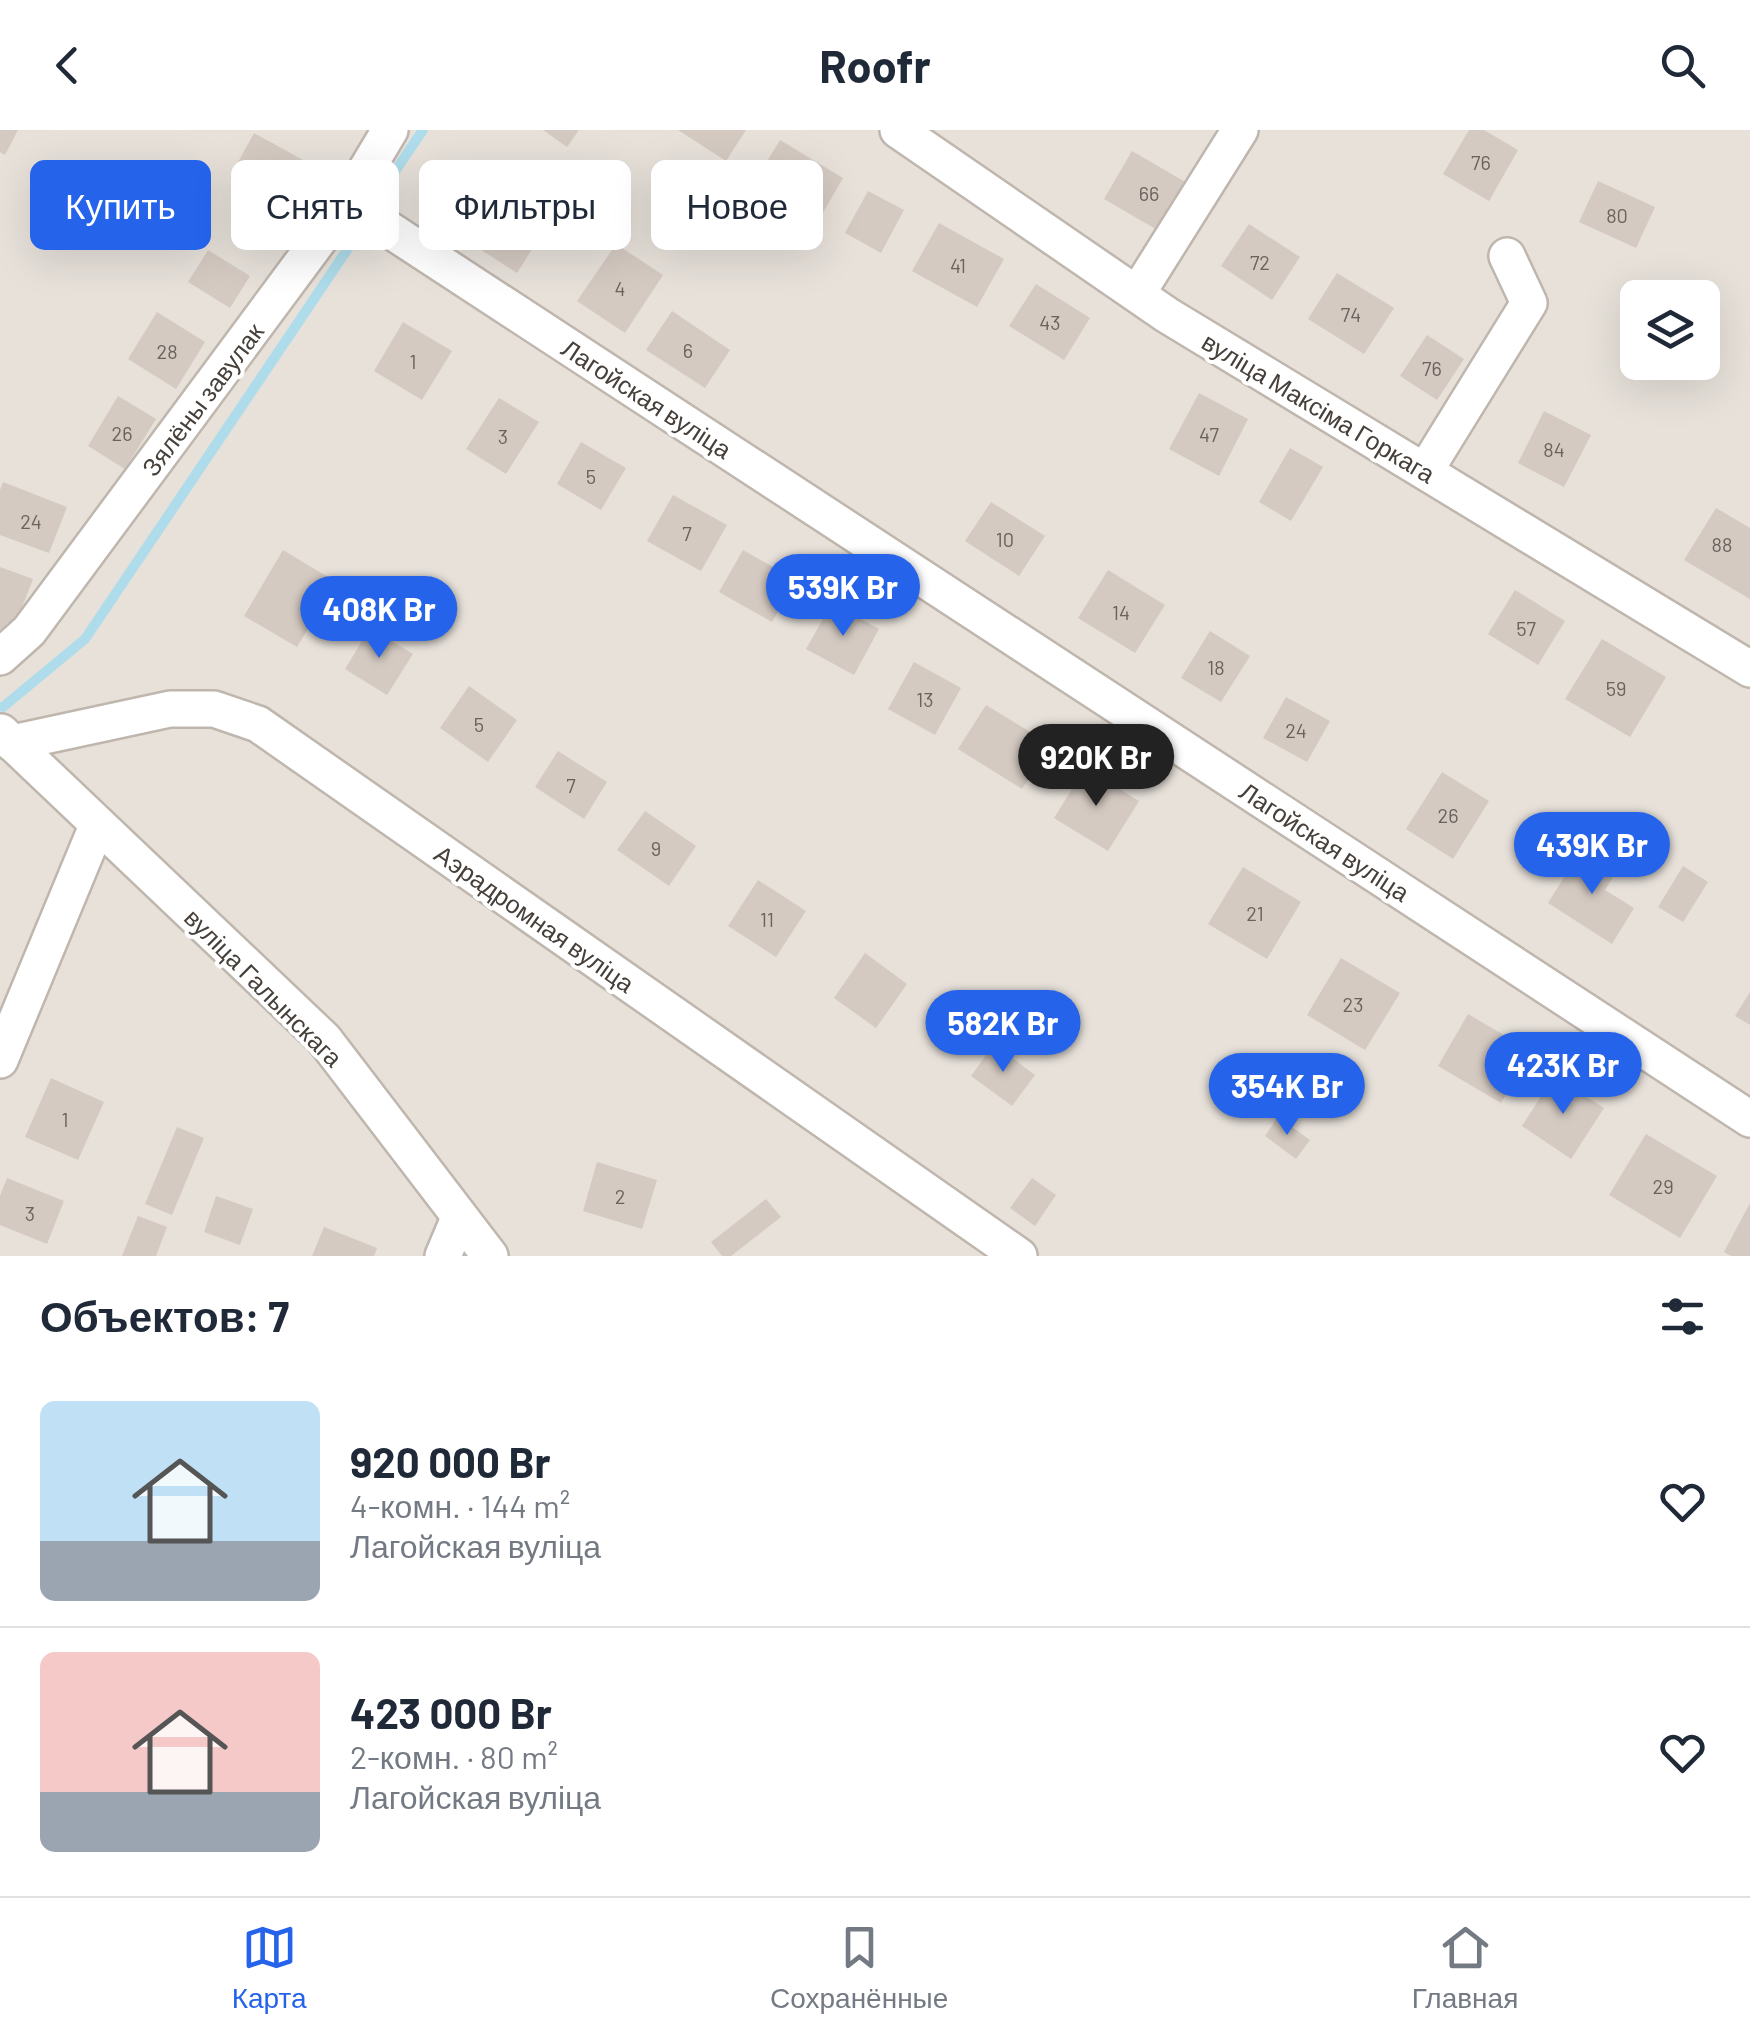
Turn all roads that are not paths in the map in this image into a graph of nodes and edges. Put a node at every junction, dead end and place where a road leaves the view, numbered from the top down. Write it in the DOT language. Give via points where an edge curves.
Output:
graph roads {
  1 [pos="390,130"];
  2 [pos="898,130"];
  3 [pos="1240,130"];
  4 [pos="372,160"];
  5 [pos="399,236"];
  6 [pos="312,250"];
  7 [pos="1506,256"];
  8 [pos="1137,294"];
  9 [pos="1425,471"];
  10 [pos="0,657"];
  11 [pos="1750,669"];
  12 [pos="6,737"];
  13 [pos="97,826"];
  14 [pos="0,1060"];
  15 [pos="1750,1119"];
  16 [pos="459,1218"];
  17 [pos="444,1256"];
  18 [pos="490,1256"];
  19 [pos="1019,1256"];
  1 -- 4 [label="street, Зялёны завулак"];
  2 -- 8 [label="street, вуліца Максіма Горкага"];
  3 -- 8 [label="street"];
  5 -- 15 [label="street, Лагойская вуліца"];
  6 -- 10 [label="street, Зялёны завулак" via="29,632"];
  7 -- 9 [label="street" via="1529,304"];
  8 -- 9 [label="street, вуліца Максіма Горкага"];
  9 -- 11 [label="street, вуліца Максіма Горкага"];
  12 -- 13 [label="street, вуліца Галынскага"];
  12 -- 19 [label="street, Аэрадромная вуліца" via="170,709 214,709 258,724"];
  13 -- 14 [label="street"];
  13 -- 16 [label="street, вуліца Галынскага" via="324,1040"];
  16 -- 17 [label="street"];
  16 -- 18 [label="street, вуліца Галынскага"];
}
